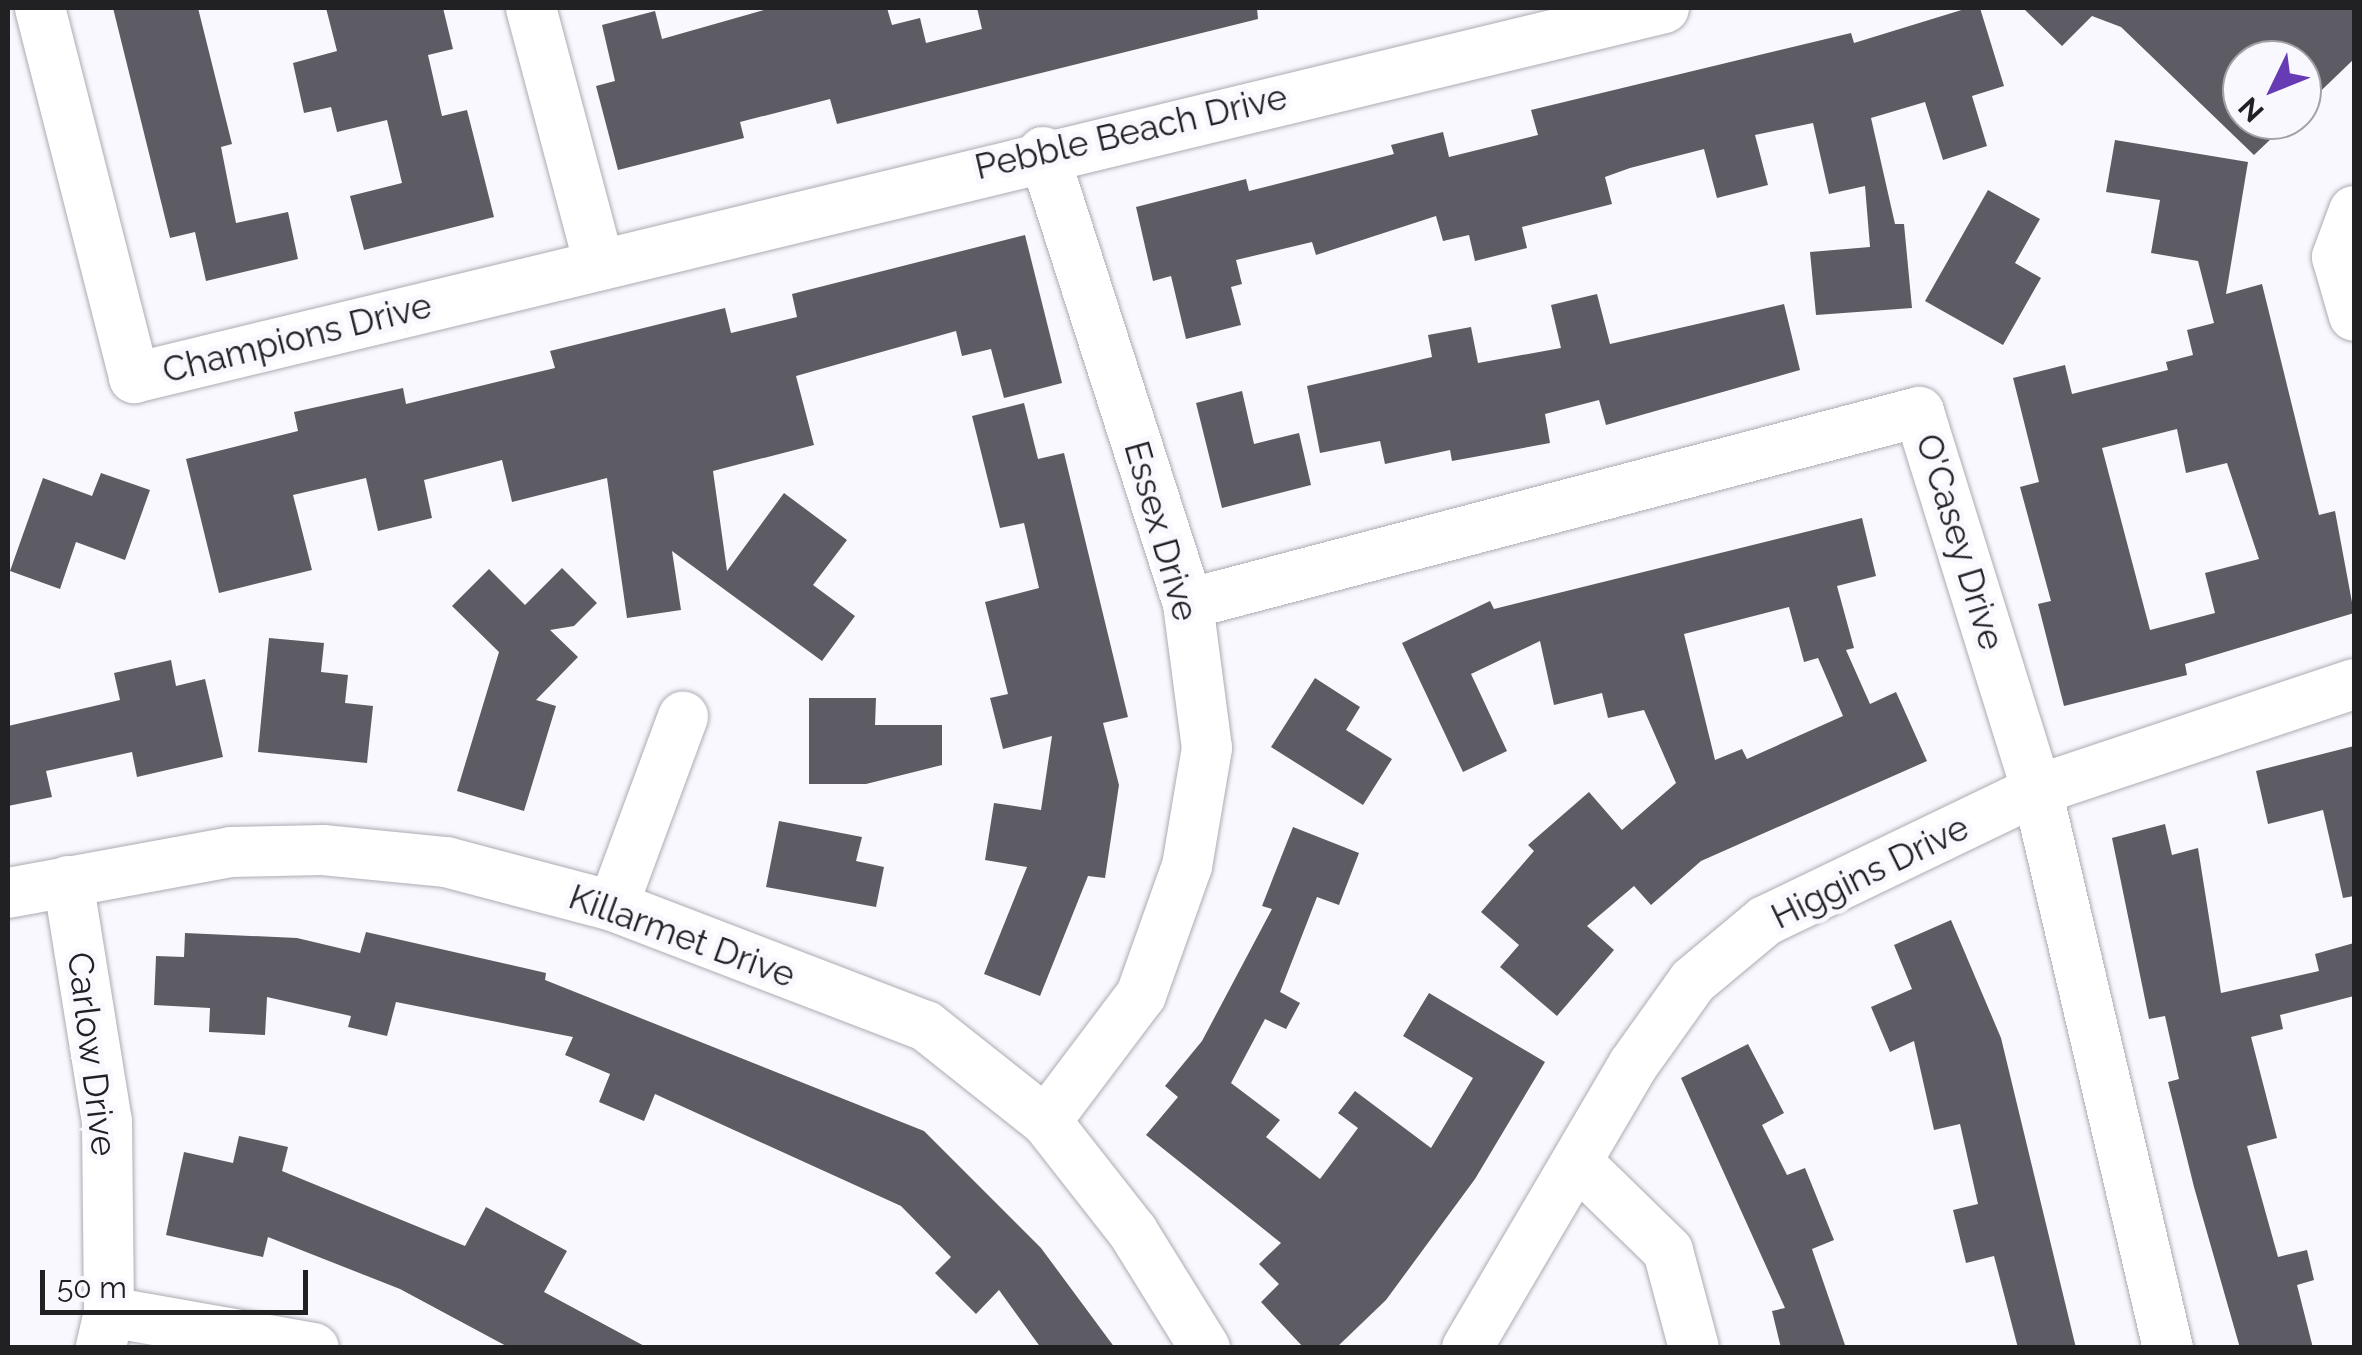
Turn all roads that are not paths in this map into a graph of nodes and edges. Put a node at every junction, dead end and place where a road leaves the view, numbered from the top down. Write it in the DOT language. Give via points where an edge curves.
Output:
graph roads {
  1 [pos="40,8"];
  2 [pos="531,8"];
  3 [pos="1664,8"];
  4 [pos="1043,152"];
  5 [pos="2354,211"];
  6 [pos="599,263"];
  7 [pos="2354,316"];
  8 [pos="1188,604"];
  9 [pos="2354,684"];
  10 [pos="684,716"];
  11 [pos="2038,790"];
  12 [pos="68,881"];
  13 [pos="8,893"];
  14 [pos="613,906"];
  15 [pos="1046,1121"];
  16 [pos="1581,1166"];
  17 [pos="105,1330"];
  18 [pos="314,1348"];
  19 [pos="1205,1348"];
  20 [pos="1468,1348"];
  21 [pos="1694,1348"];
  22 [pos="2168,1348"];
  1 -- 6 [label="street, Champions Drive" via="134,378"];
  2 -- 6 [label="street"];
  3 -- 4 [label="street, Pebble Beach Drive"];
  4 -- 6 [label="street, Pebble Beach Drive"];
  4 -- 8 [label="street, Essex Drive"];
  5 -- 7 [label="street" via="2338,256"];
  8 -- 11 [label="street, O'Casey Drive" via="1918,412"];
  8 -- 15 [label="street, Essex Drive" via="1207,748 1187,866 1141,995"];
  9 -- 11 [label="street, Higgins Drive"];
  10 -- 14 [label="street"];
  11 -- 16 [label="street, Higgins Drive" via="1766,921 1722,957 1693,981 1632,1065"];
  11 -- 22 [label="street, O'Casey Drive"];
  12 -- 13 [label="street, Killarmet Drive"];
  12 -- 14 [label="street, Killarmet Drive" via="231,852 322,850 446,862"];
  12 -- 17 [label="street, Carlow Drive" via="107,1121"];
  14 -- 15 [label="street, Killarmet Drive" via="926,1026"];
  15 -- 19 [label="street, Killarmet Drive" via="1133,1232"];
  16 -- 20 [label="street, Higgins Drive"];
  16 -- 21 [label="street" via="1668,1251"];
  17 -- 18 [label="street"];
}
